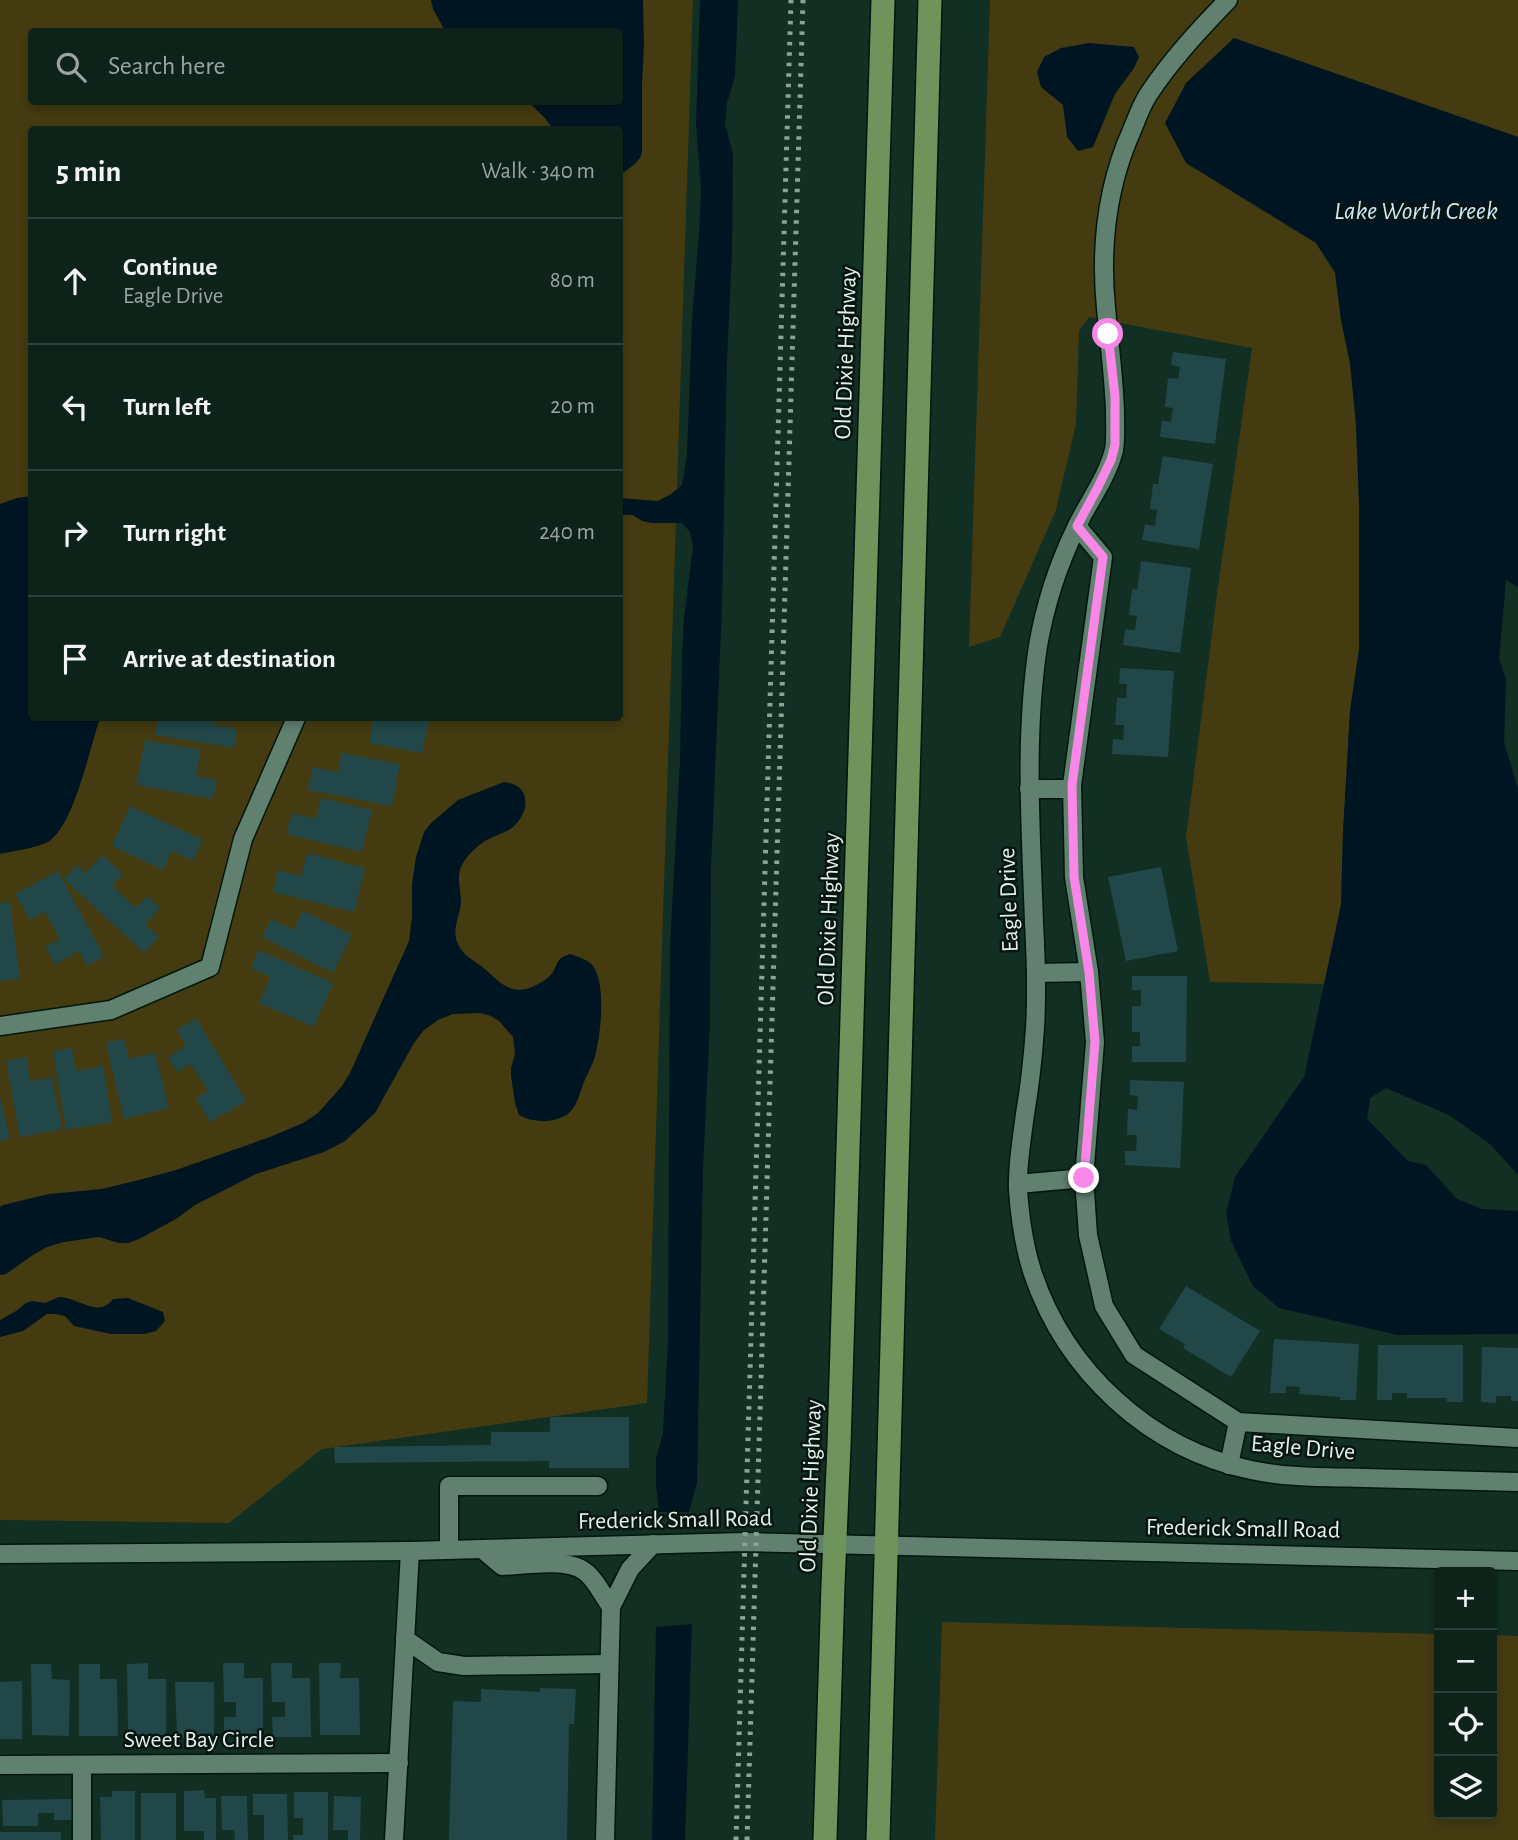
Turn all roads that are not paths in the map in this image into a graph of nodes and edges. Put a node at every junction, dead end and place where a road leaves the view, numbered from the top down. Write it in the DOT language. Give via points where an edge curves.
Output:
graph roads {
  1 [pos="883,0"];
  2 [pos="930,0"];
  3 [pos="1228,0"];
  4 [pos="1077,526"];
  5 [pos="295,721"];
  6 [pos="1030,789"];
  7 [pos="1072,789"];
  8 [pos="1089,972"];
  9 [pos="1036,973"];
  10 [pos="0,1026"];
  11 [pos="1084,1178"];
  12 [pos="1018,1184"];
  13 [pos="1238,1422"];
  14 [pos="1518,1438"];
  15 [pos="1229,1465"];
  16 [pos="1518,1482"];
  17 [pos="598,1486"];
  18 [pos="653,1544"];
  19 [pos="834,1544"];
  20 [pos="886,1544"];
  21 [pos="482,1549"];
  22 [pos="449,1550"];
  23 [pos="410,1551"];
  24 [pos="0,1555"];
  25 [pos="1518,1561"];
  26 [pos="611,1607"];
  27 [pos="405,1639"];
  28 [pos="608,1664"];
  29 [pos="399,1763"];
  30 [pos="0,1765"];
  31 [pos="82,1765"];
  32 [pos="82,1840"];
  33 [pos="394,1840"];
  34 [pos="605,1840"];
  35 [pos="825,1840"];
  36 [pos="878,1840"];
  1 -- 19 [label="main road, Old Dixie Highway"];
  2 -- 20 [label="main road"];
  3 -- 4 [label="street, Eagle Drive" via="1172,61 1145,100 1122,152 1103,249 1115,445"];
  4 -- 6 [label="street, Eagle Drive" via="1054,583 1038,648 1030,718"];
  4 -- 7 [label="street" via="1103,557"];
  5 -- 10 [label="street" via="243,839 210,967 111,1010"];
  6 -- 7 [label="street"];
  6 -- 9 [label="street, Eagle Drive"];
  7 -- 8 [label="street" via="1074,877"];
  8 -- 9 [label="street"];
  8 -- 11 [label="street" via="1095,1042"];
  9 -- 12 [label="street, Eagle Drive" via="1035,1026"];
  11 -- 12 [label="street"];
  11 -- 13 [label="street" via="1088,1235 1104,1306 1134,1355"];
  12 -- 15 [label="street, Eagle Drive" via="1033,1274 1070,1348 1094,1379 1143,1422 1164,1437"];
  13 -- 14 [label="street"];
  13 -- 15 [label="street"];
  15 -- 16 [label="street, Eagle Drive" via="1288,1476"];
  17 -- 22 [label="street" via="449,1486"];
  18 -- 19 [label="street, Frederick Small Road"];
  18 -- 21 [label="street, Frederick Small Road"];
  18 -- 26 [label="street" via="630,1569"];
  19 -- 20 [label="street, Frederick Small Road"];
  19 -- 35 [label="main road, Old Dixie Highway"];
  20 -- 25 [label="street, Frederick Small Road"];
  20 -- 36 [label="main road"];
  21 -- 22 [label="street, Frederick Small Road"];
  21 -- 26 [label="street" via="502,1566 565,1564 584,1571"];
  22 -- 23 [label="street, Frederick Small Road"];
  23 -- 24 [label="street, Frederick Small Road"];
  23 -- 27 [label="street"];
  26 -- 28 [label="street"];
  27 -- 28 [label="street" via="438,1662 464,1666"];
  27 -- 29 [label="street"];
  28 -- 34 [label="street"];
  29 -- 31 [label="street, Sweet Bay Circle"];
  29 -- 33 [label="street"];
  30 -- 31 [label="street, Sweet Bay Circle"];
  31 -- 32 [label="street"];
}
